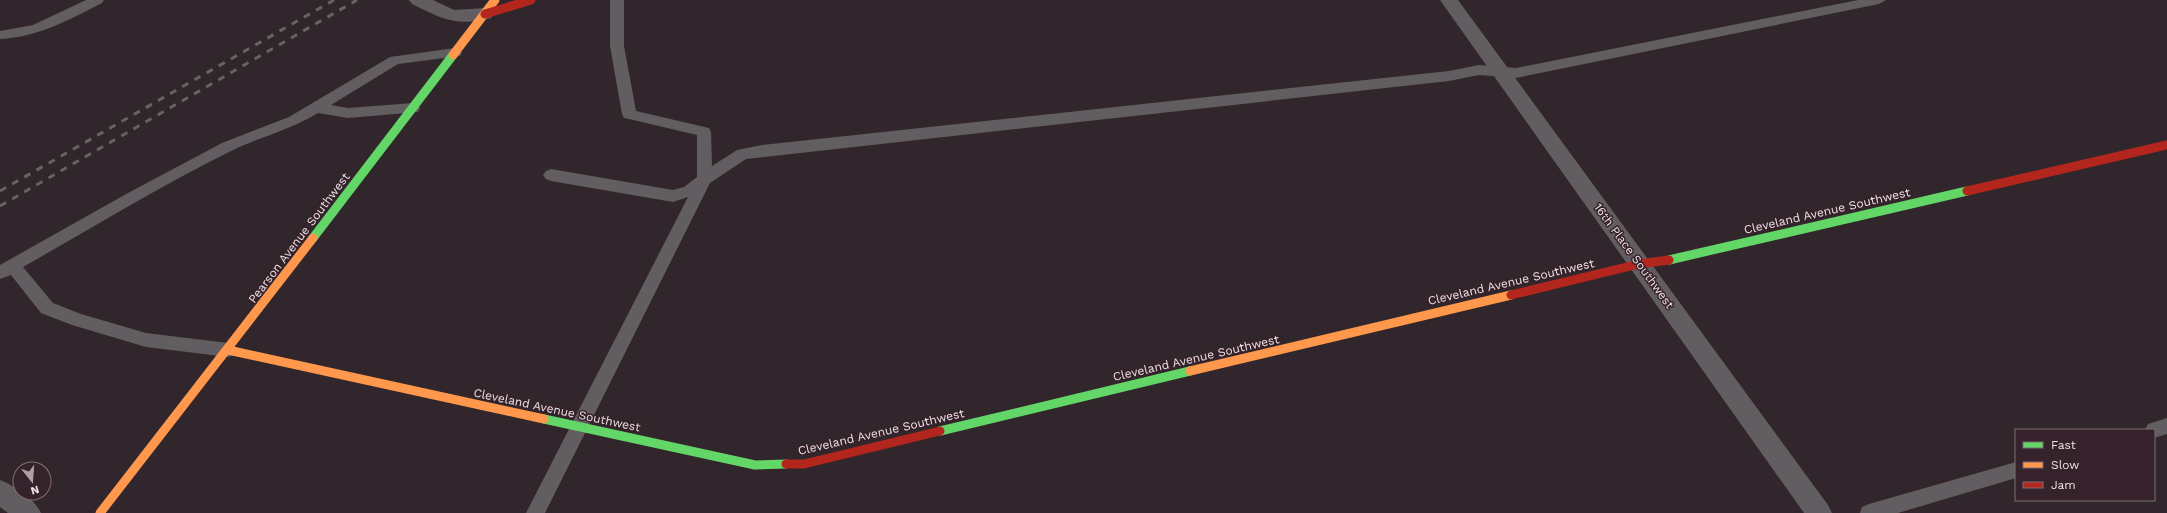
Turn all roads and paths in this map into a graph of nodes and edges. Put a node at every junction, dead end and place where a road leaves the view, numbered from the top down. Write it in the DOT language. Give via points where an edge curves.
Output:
graph roads {
  1 [pos="97,0"];
  2 [pos="418,0"];
  3 [pos="531,0"];
  4 [pos="617,0"];
  5 [pos="1449,0"];
  6 [pos="1879,0"];
  7 [pos="490,7"];
  8 [pos="0,35"];
  9 [pos="455,53"];
  10 [pos="1501,72"];
  11 [pos="316,108"];
  12 [pos="413,108"];
  13 [pos="2167,144"];
  14 [pos="551,175"];
  15 [pos="705,178"];
  16 [pos="1639,264"];
  17 [pos="6,270"];
  18 [pos="228,350"];
  19 [pos="2167,426"];
  20 [pos="579,427"];
  21 [pos="2155,430"];
  22 [pos="2015,470"];
  23 [pos="0,492"];
  24 [pos="28,513"];
  25 [pos="100,513"];
  26 [pos="535,513"];
  27 [pos="1819,513"];
  28 [pos="1868,513"];
  1 -- 8 [label="lane" via="46,25 17,35"];
  2 -- 7 [label="street" via="451,16"];
  3 -- 7 [label="street"];
  4 -- 15 [label="lane" via="617,46 629,114 704,132"];
  5 -- 10 [label="street, 16th Place Southwest"];
  6 -- 10 [label="lane" via="1516,73"];
  7 -- 9 [label="street, Pearson Avenue Southwest"];
  9 -- 11 [label="lane" via="395,60"];
  9 -- 12 [label="street, Pearson Avenue Southwest"];
  10 -- 15 [label="lane" via="1479,70 1449,76 762,150 742,154"];
  10 -- 16 [label="street, 16th Place Southwest"];
  11 -- 12 [label="lane" via="348,113"];
  11 -- 17 [label="lane" via="294,122 228,148 140,193"];
  12 -- 18 [label="street, Pearson Avenue Southwest"];
  13 -- 16 [label="street, Cleveland Avenue Southwest" via="1672,260"];
  14 -- 15 [label="lane" via="673,196 689,191"];
  15 -- 20 [label="lane"];
  16 -- 20 [label="street, Cleveland Avenue Southwest" via="804,464 755,465"];
  16 -- 27 [label="street, 16th Place Southwest"];
  17 -- 18 [label="lane" via="48,308 78,320 146,340"];
  18 -- 20 [label="street, Cleveland Avenue Southwest"];
  18 -- 25 [label="street, Pearson Avenue Southwest"];
  19 -- 21 [label="lane"];
  20 -- 26 [label="lane"];
  22 -- 28 [label="lane"];
  23 -- 24 [label="street"];
}
